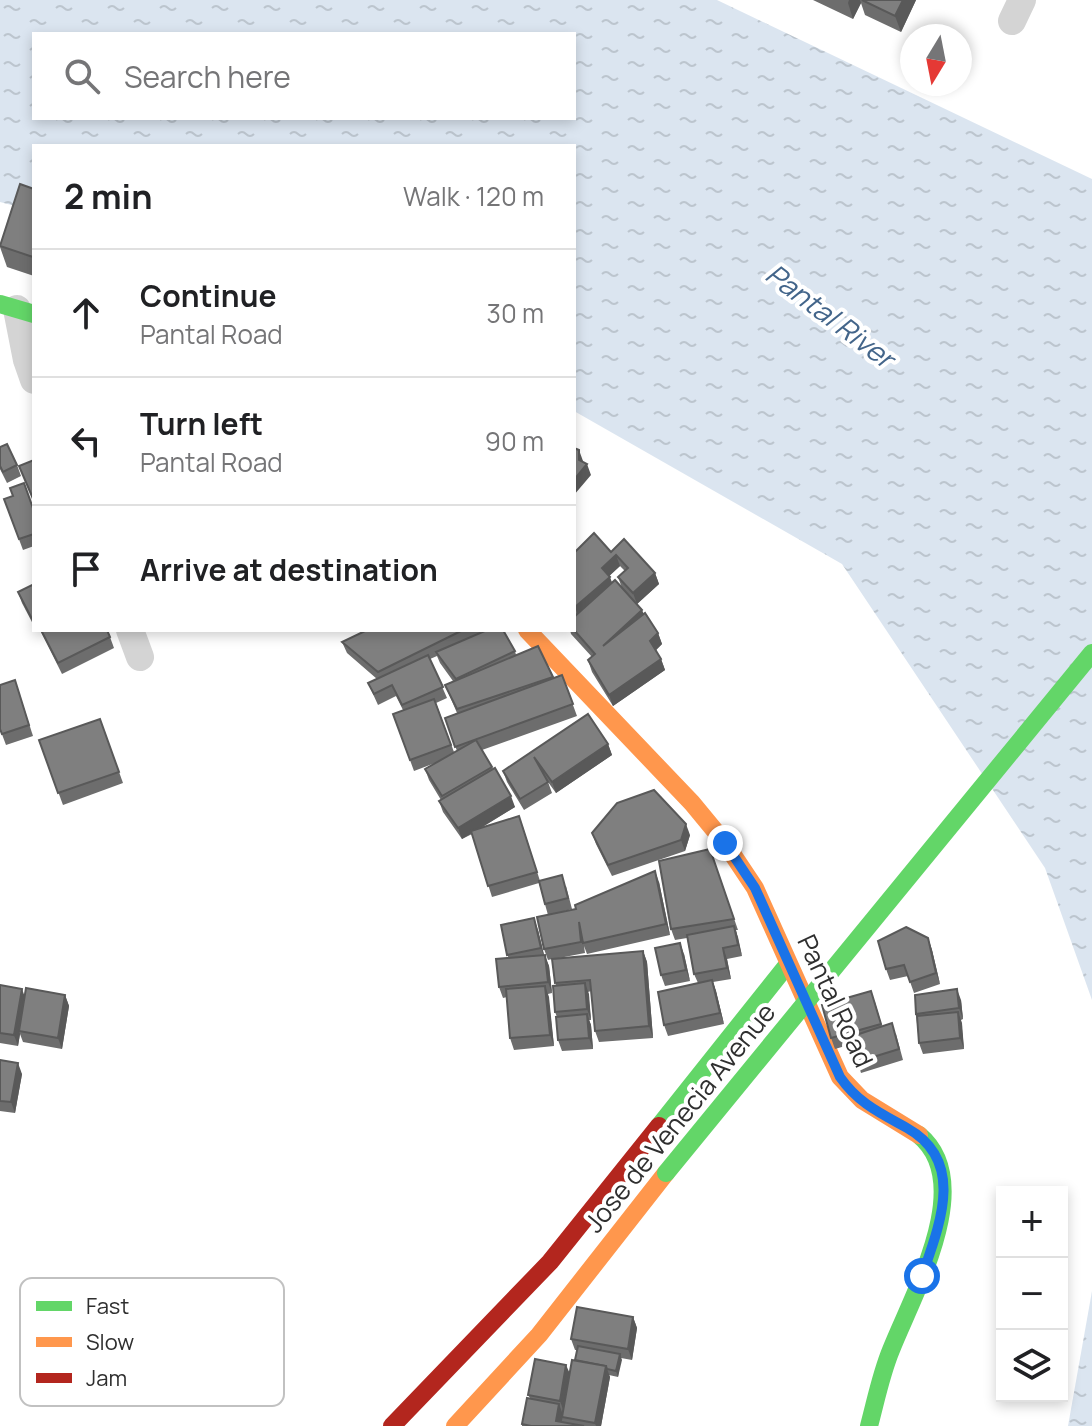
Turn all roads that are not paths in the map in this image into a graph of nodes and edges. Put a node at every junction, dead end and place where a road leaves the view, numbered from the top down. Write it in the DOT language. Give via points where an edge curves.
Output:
graph roads {
  1 [pos="13,313"];
  2 [pos="32,374"];
  3 [pos="131,632"];
  4 [pos="529,632"];
  5 [pos="1092,653"];
  6 [pos="140,657"];
  7 [pos="788,964"];
  8 [pos="392,1426"];
  9 [pos="455,1426"];
  10 [pos="869,1426"];
  1 -- 2 [label="street"];
  3 -- 6 [label="street"];
  4 -- 7 [label="main road, Pantal Road" via="725,843 755,888"];
  5 -- 9 [label="main road, Jose de Venecia Avenue, bridge" via="666,1173 572,1297"];
  7 -- 8 [label="main road" via="550,1262"];
  7 -- 10 [label="main road, Pantal Road" via="852,1094 933,1146 942,1168 938,1229 890,1352"];
}
